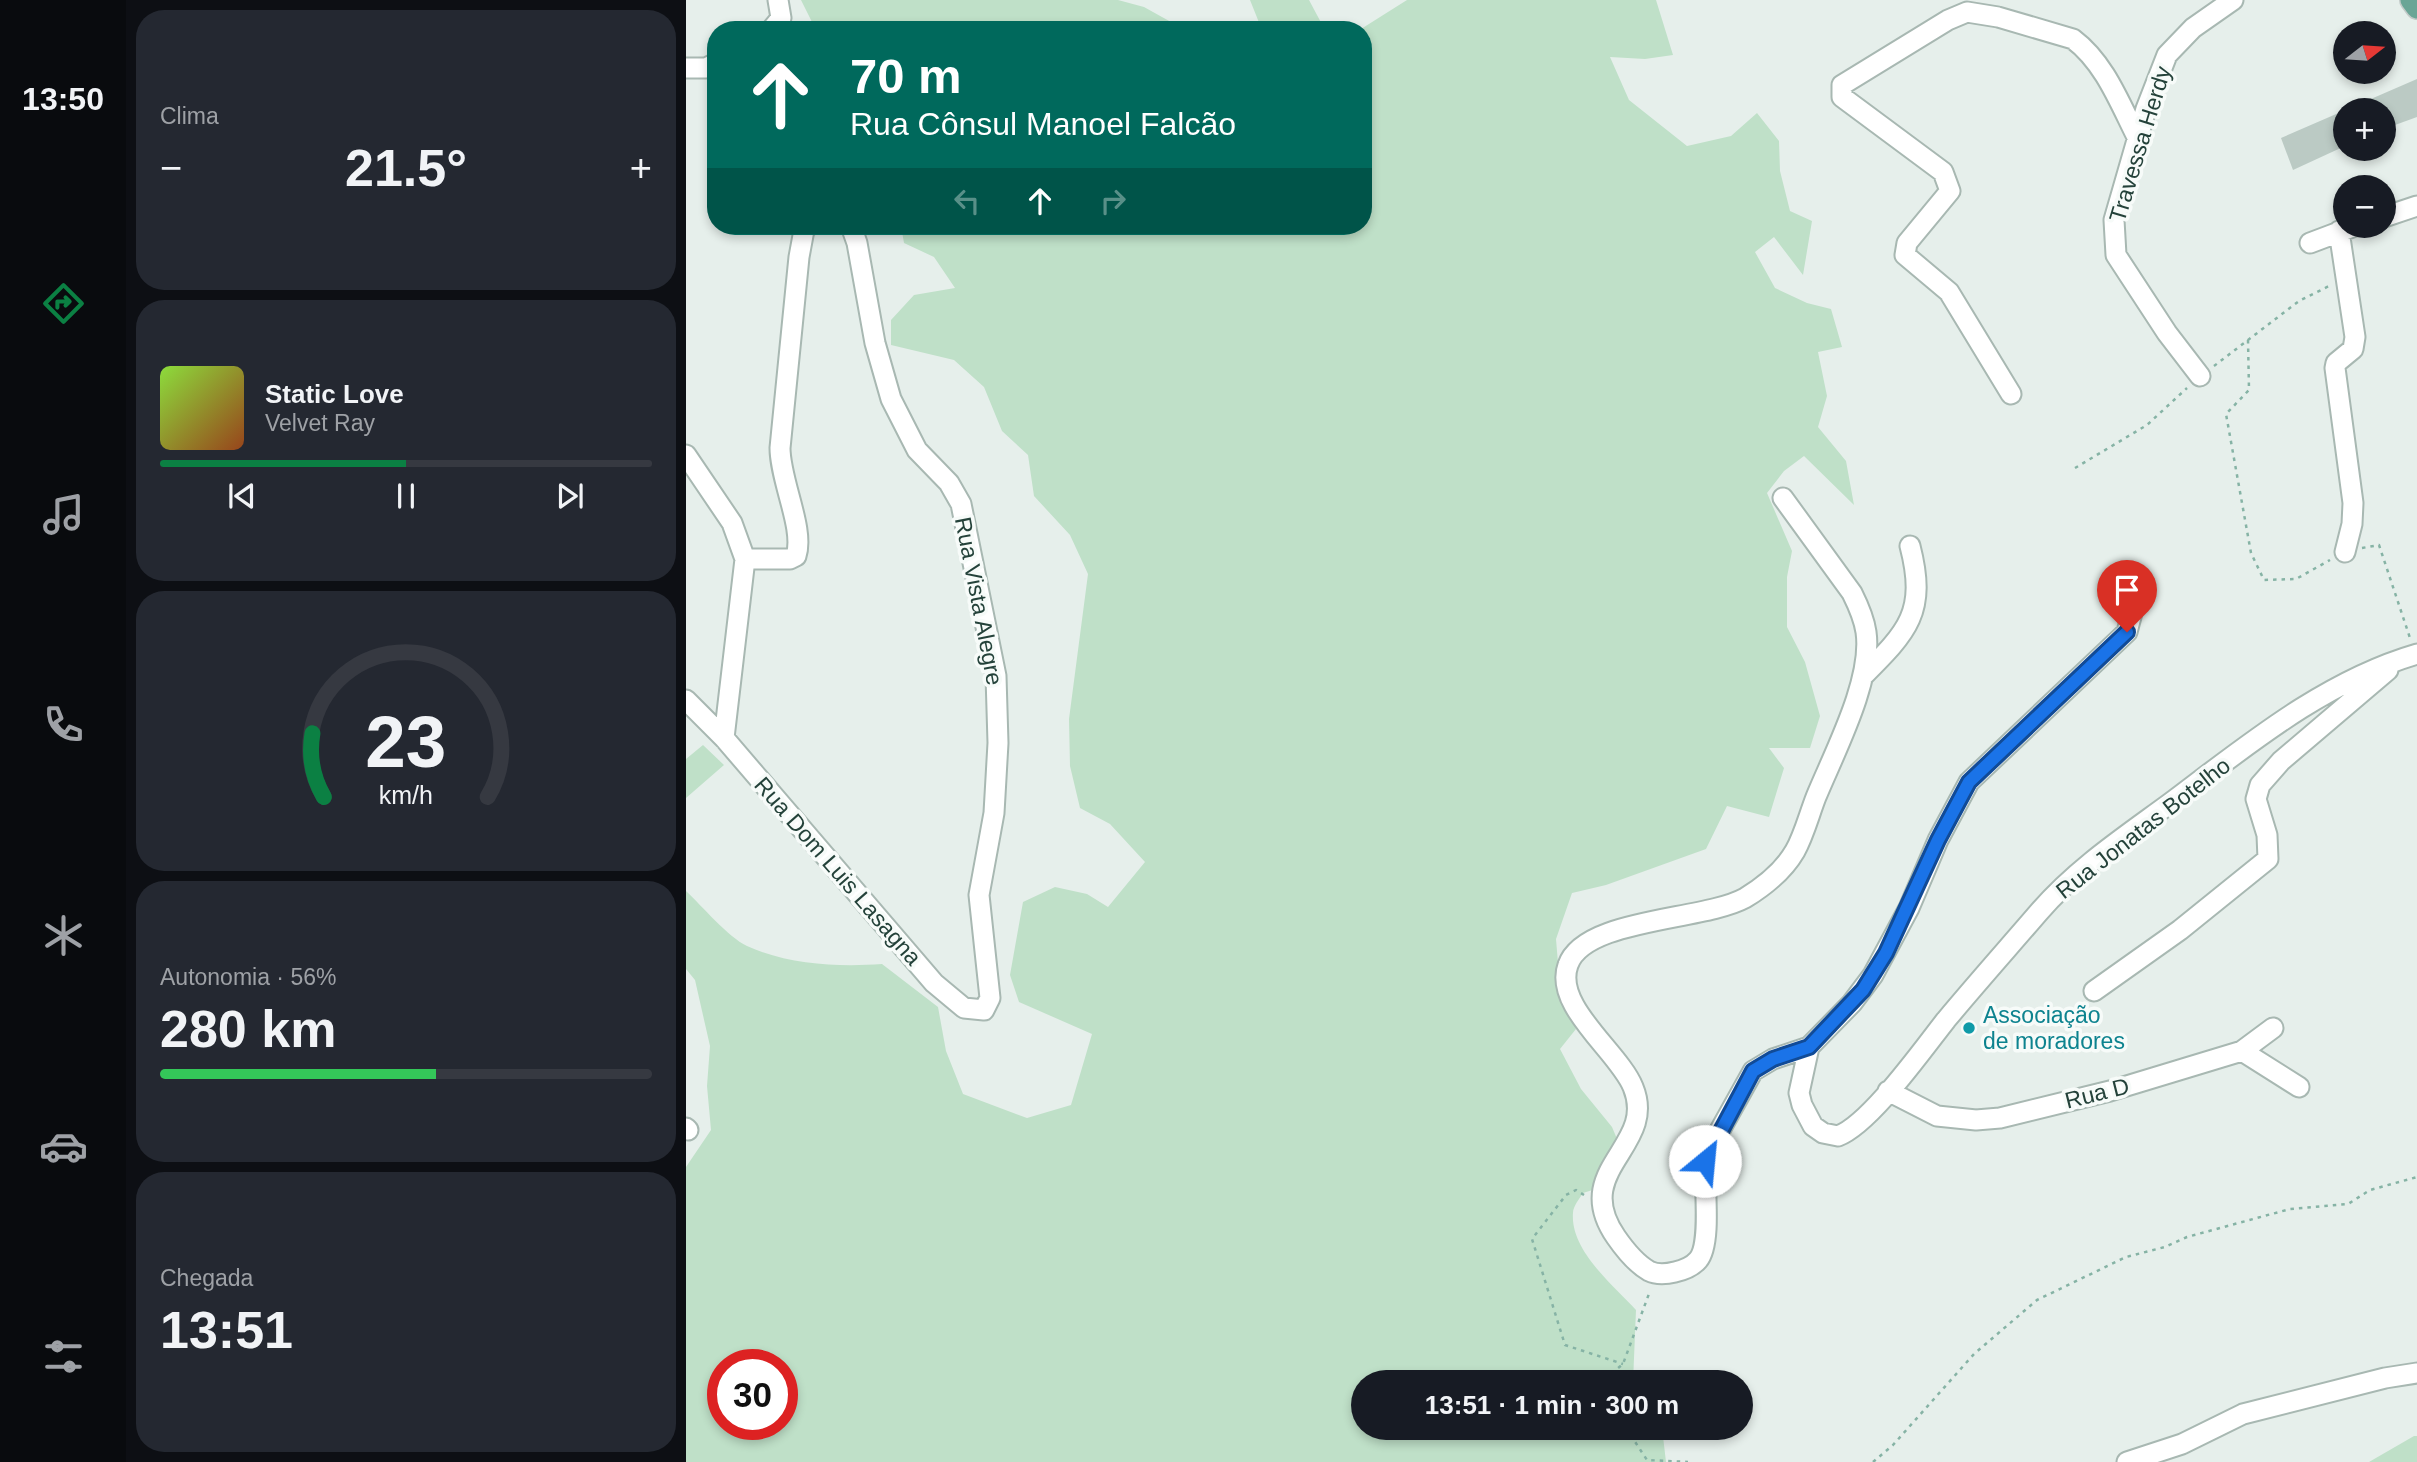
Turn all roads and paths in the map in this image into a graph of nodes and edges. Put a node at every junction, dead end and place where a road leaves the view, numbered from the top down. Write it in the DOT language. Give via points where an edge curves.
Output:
graph roads {
  1 [pos="778,0"];
  2 [pos="2233,0"];
  3 [pos="2411,0"];
  4 [pos="2417,8"];
  5 [pos="778,21"];
  6 [pos="686,68"];
  7 [pos="707,68"];
  8 [pos="2138,139"];
  9 [pos="2417,206"];
  10 [pos="2396,213"];
  11 [pos="2333,234"];
  12 [pos="803,235"];
  13 [pos="854,235"];
  14 [pos="2348,238"];
  15 [pos="2310,243"];
  16 [pos="2248,340"];
  17 [pos="2200,376"];
  18 [pos="2011,394"];
  19 [pos="686,455"];
  20 [pos="1783,498"];
  21 [pos="1909,546"];
  22 [pos="2345,552"];
  23 [pos="745,559"];
  24 [pos="2138,590"];
  25 [pos="2411,656"];
  26 [pos="1863,676"];
  27 [pos="686,700"];
  28 [pos="723,738"];
  29 [pos="2094,991"];
  30 [pos="955,1000"];
  31 [pos="2273,1028"];
  32 [pos="1809,1047"];
  33 [pos="2242,1051"];
  34 [pos="2299,1087"];
  35 [pos="1888,1091"];
  36 [pos="2417,1177"];
  37 [pos="1600,1195"];
  38 [pos="1657,1273"];
  39 [pos="1623,1364"];
  40 [pos="1616,1370"];
  41 [pos="2417,1373"];
  42 [pos="1634,1440"];
  43 [pos="1688,1462"];
  44 [pos="1873,1462"];
  45 [pos="2127,1462"];
  1 -- 5 [label="street"];
  2 -- 8 [label="street, Travessa Herdy" via="2193,28 2167,55"];
  3 -- 4 [label="main road"];
  6 -- 7 [label="street"];
  8 -- 17 [label="street, Travessa Herdy" via="2114,220 2116,255"];
  8 -- 18 [label="street" via="2099,64 2081,45 1977,12 1948,20 1842,85 1842,97 1944,172 1950,191 1908,243 1905,254 1949,292"];
  9 -- 10 [label="street"];
  11 -- 15 [label="street"];
  12 -- 23 [label="street" via="780,448 781,474 799,546 790,559"];
  13 -- 30 [label="street, Rua Vista Alegre" via="891,399 917,450 949,483 961,505 993,649 998,743 994,813 979,895 990,998 984,1010 975,1011"];
  14 -- 22 [label="street" via="2355,337 2353,349 2335,368 2353,503"];
  16 -- 22 [label="path" via="2249,390 2226,414 2251,553 2264,580 2296,579"];
  19 -- 23 [label="street" via="728,516"];
  20 -- 26 [label="street" via="1861,609 1867,634"];
  21 -- 26 [label="street" via="1919,589 1913,613 1896,643"];
  22 -- 25 [label="path" via="2379,545"];
  23 -- 28 [label="street"];
  24 -- 32 [label="street" via="2127,632 1969,782 1873,975"];
  25 -- 29 [label="street" via="2281,761 2260,785 2256,799 2267,835 2268,859"];
  25 -- 35 [label="street, Rua Jonatas Botelho" via="2346,682 2291,716 2078,873 2038,913"];
  26 -- 37 [label="street" via="1794,852 1773,877 1744,898 1716,909 1616,930 1584,944 1567,967 1573,1003 1626,1072 1637,1100 1630,1138"];
  27 -- 28 [label="street"];
  28 -- 30 [label="street, Rua Dom Luis Lasagna" via="934,984"];
  31 -- 33 [label="street, Rua D"];
  32 -- 35 [label="street, Rua Jonatas Botelho" via="1799,1093 1806,1116 1824,1133 1846,1133"];
  32 -- 38 [label="street" via="1753,1071 1705,1161 1705,1236 1700,1259 1687,1269"];
  33 -- 34 [label="street"];
  33 -- 35 [label="street, Rua D" via="2000,1118 1937,1115"];
  36 -- 44 [label="path" via="2370,1190 2348,1204 2290,1209 2187,1237 2126,1257 2037,1300 1974,1354"];
  37 -- 38 [label="street" via="1601,1208 1618,1240"];
  37 -- 39 [label="path" via="1590,1199 1576,1190 1566,1195 1532,1239 1565,1345"];
  38 -- 39 [label="path"];
  39 -- 40 [label="path"];
  41 -- 45 [label="street" via="2243,1414 2182,1444"];
  42 -- 43 [label="path" via="1647,1460"];
}
